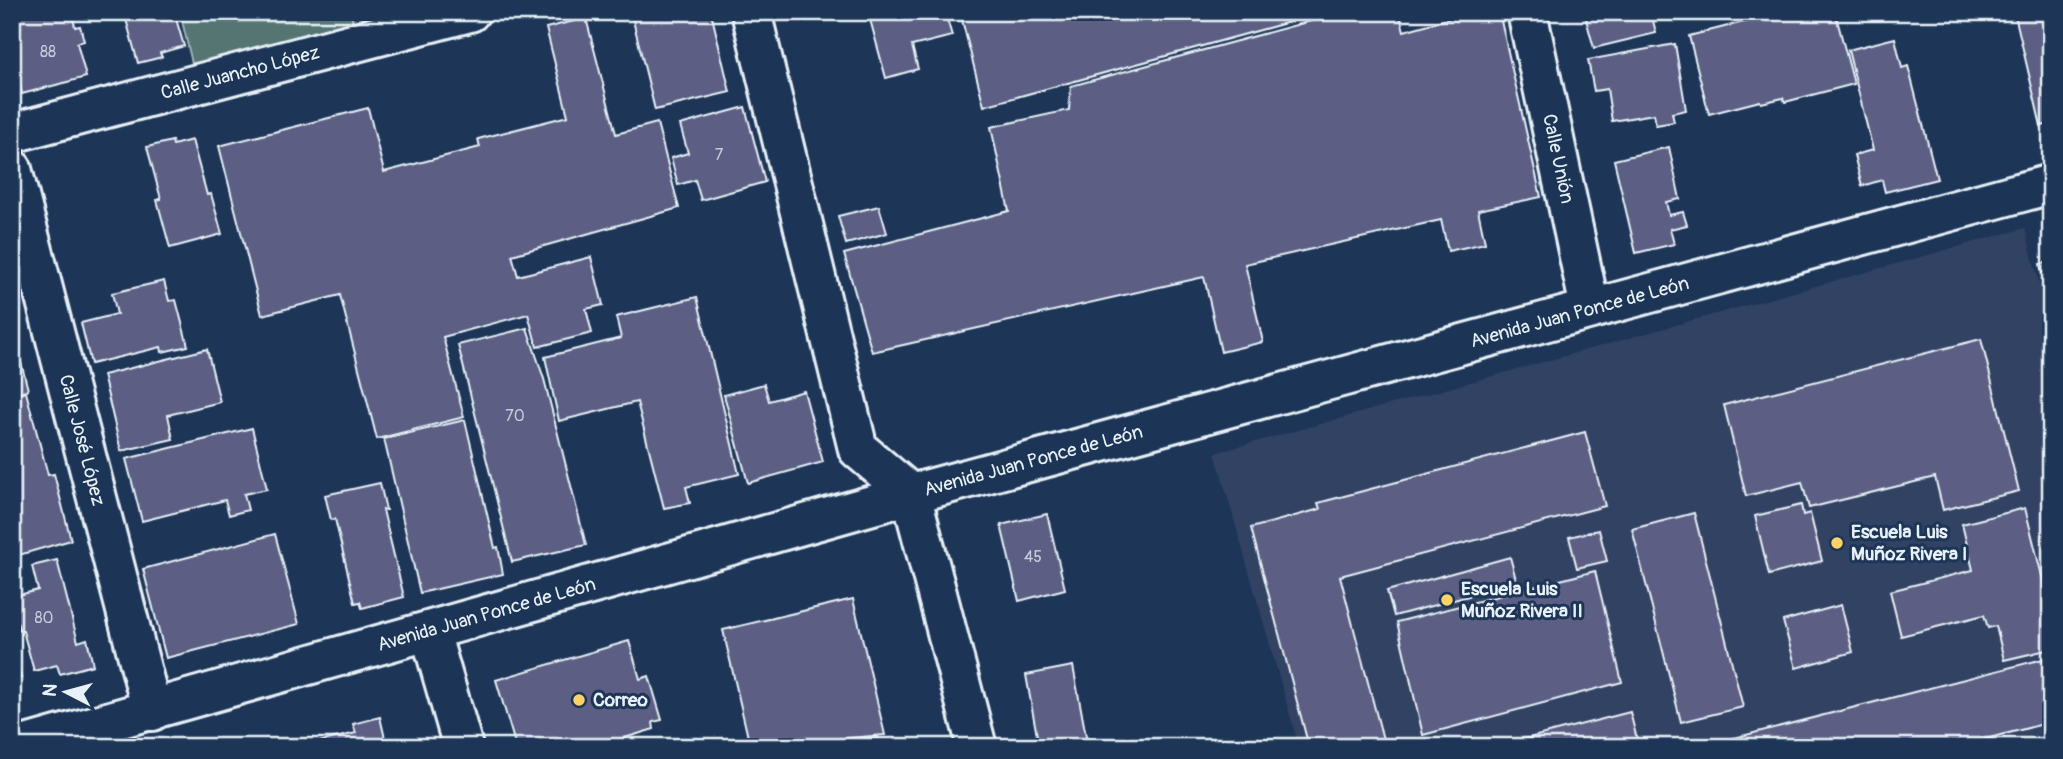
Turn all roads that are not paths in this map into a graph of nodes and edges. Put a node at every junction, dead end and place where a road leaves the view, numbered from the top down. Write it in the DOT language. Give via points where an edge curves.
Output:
graph roads {
  1 [pos="470,12"];
  2 [pos="751,12"];
  3 [pos="1527,12"];
  4 [pos="12,133"];
  5 [pos="12,169"];
  6 [pos="2051,184"];
  7 [pos="1590,308"];
  8 [pos="911,494"];
  9 [pos="430,632"];
  10 [pos="152,711"];
  11 [pos="19,747"];
  12 [pos="463,747"];
  13 [pos="977,747"];
  1 -- 4 [label="street, Calle Juancho López"];
  2 -- 8 [label="street" via="858,449"];
  3 -- 7 [label="street, Calle Unión"];
  5 -- 10 [label="street, Calle José López"];
  6 -- 7 [label="street, Avenida Juan Ponce de León"];
  7 -- 8 [label="street, Avenida Juan Ponce de León"];
  8 -- 9 [label="street, Avenida Juan Ponce de León"];
  8 -- 13 [label="street"];
  9 -- 10 [label="street, Avenida Juan Ponce de León"];
  9 -- 12 [label="street"];
  10 -- 11 [label="street, Avenida Juan Ponce de León"];
}
